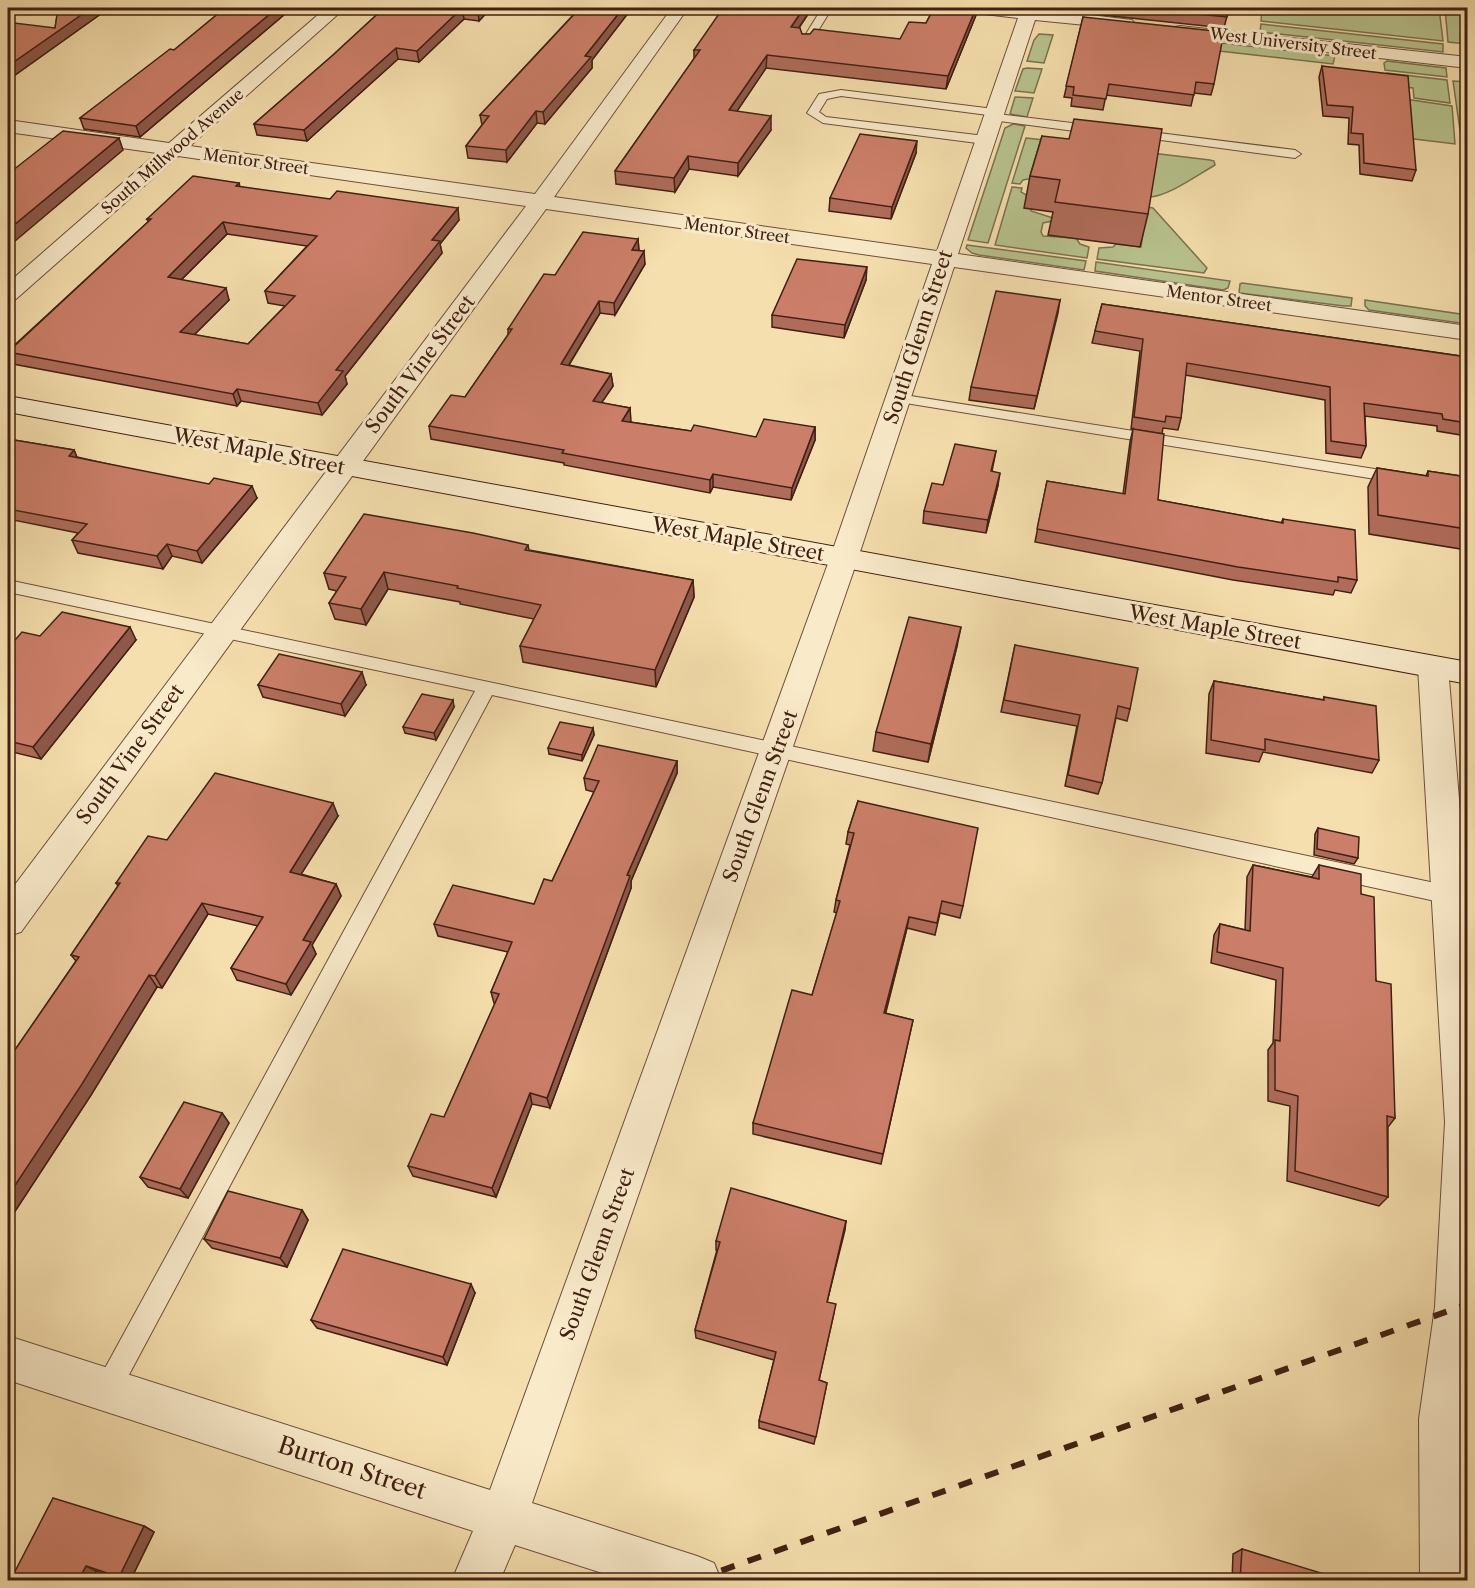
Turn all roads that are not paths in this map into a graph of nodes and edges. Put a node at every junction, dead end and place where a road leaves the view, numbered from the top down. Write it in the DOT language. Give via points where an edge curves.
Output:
graph roads {
  1 [pos="336,8"];
  2 [pos="680,8"];
  3 [pos="826,8"];
  4 [pos="976,8"];
  5 [pos="1029,10"];
  6 [pos="806,42"];
  7 [pos="1467,63"];
  8 [pos="990,123"];
  9 [pos="8,126"];
  10 [pos="173,149"];
  11 [pos="1295,154"];
  12 [pos="540,201"];
  13 [pos="944,259"];
  14 [pos="8,294"];
  15 [pos="1467,333"];
  16 [pos="898,398"];
  17 [pos="8,404"];
  18 [pos="343,466"];
  19 [pos="1412,480"];
  20 [pos="844,558"];
  21 [pos="8,585"];
  22 [pos="222,630"];
  23 [pos="1450,670"];
  24 [pos="487,687"];
  25 [pos="776,750"];
  26 [pos="1449,895"];
  27 [pos="8,921"];
  28 [pos="8,1358"];
  29 [pos="107,1390"];
  30 [pos="503,1516"];
  31 [pos="476,1581"];
  32 [pos="697,1581"];
  33 [pos="1444,1581"];
  1 -- 10 [label="street, South Millwood Avenue"];
  2 -- 12 [label="street, South Vine Street"];
  3 -- 6 [label="lane"];
  4 -- 5 [label="street, West University Street"];
  5 -- 7 [label="street, West University Street"];
  5 -- 8 [label="street, South Glenn Street"];
  8 -- 8 [label="lane" via="823,120 813,113 823,96 841,93"];
  8 -- 11 [label="lane" via="1116,132"];
  8 -- 13 [label="street, South Glenn Street"];
  9 -- 10 [label="street, Mentor Street"];
  10 -- 12 [label="street, Mentor Street"];
  10 -- 14 [label="street, South Millwood Avenue"];
  12 -- 13 [label="street, Mentor Street"];
  12 -- 18 [label="street, South Vine Street"];
  13 -- 15 [label="street, Mentor Street"];
  13 -- 16 [label="street, South Glenn Street"];
  16 -- 19 [label="lane"];
  16 -- 20 [label="street, South Glenn Street"];
  17 -- 18 [label="street, West Maple Street"];
  18 -- 20 [label="street, West Maple Street"];
  18 -- 22 [label="street, South Vine Street"];
  20 -- 23 [label="street, West Maple Street"];
  20 -- 25 [label="street, South Glenn Street"];
  21 -- 22 [label="lane"];
  22 -- 24 [label="lane"];
  22 -- 27 [label="street, South Vine Street"];
  23 -- 26 [label="street"];
  24 -- 25 [label="lane"];
  24 -- 29 [label="lane"];
  25 -- 26 [label="lane"];
  25 -- 30 [label="street, South Glenn Street"];
  26 -- 33 [label="street" via="1465,1122 1457,1307 1442,1419"];
  28 -- 29 [label="street, Burton Street"];
  29 -- 30 [label="street, Burton Street"];
  30 -- 31 [label="street, South Glenn Street"];
  30 -- 32 [label="street, Burton Street"];
}
